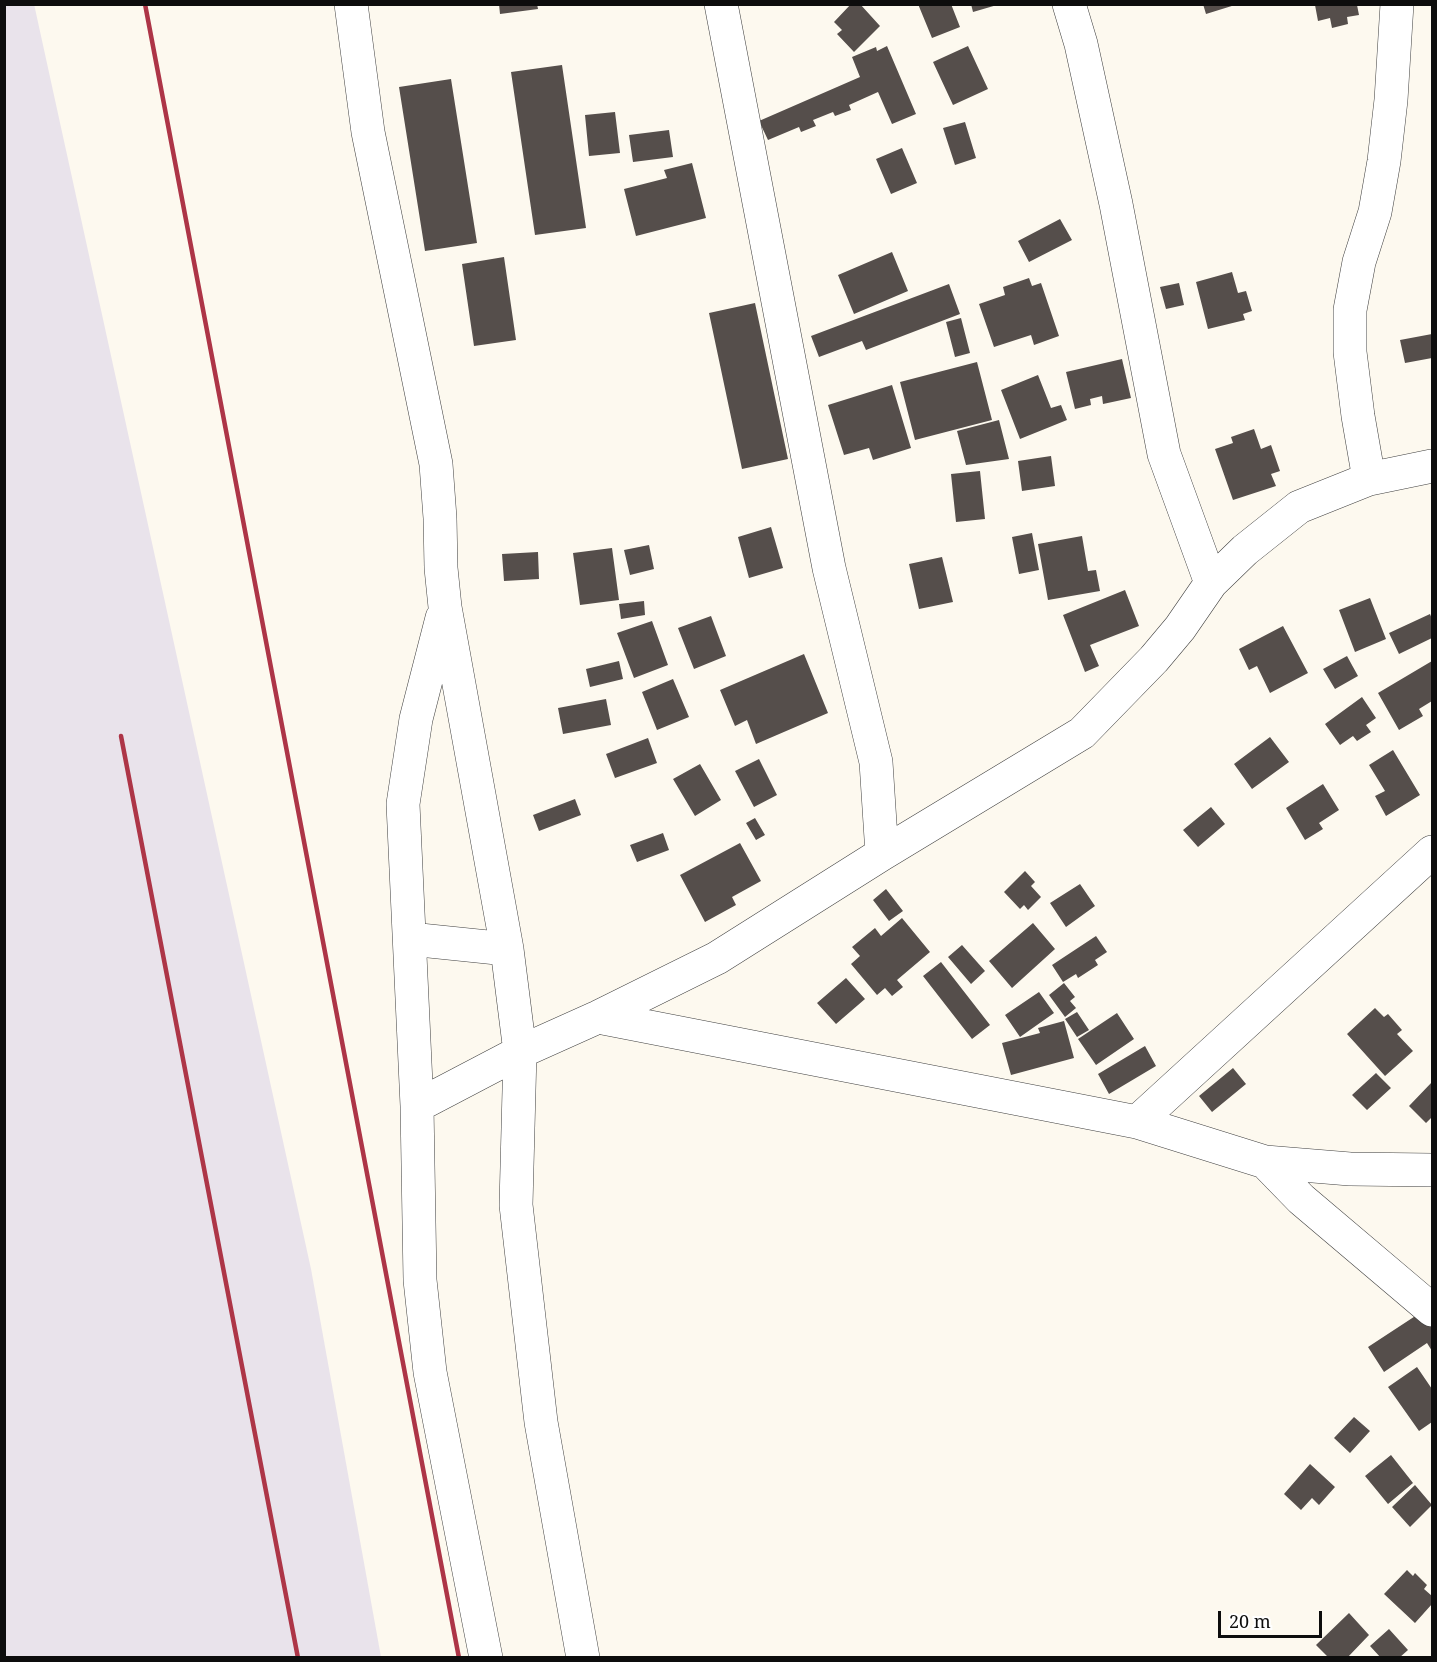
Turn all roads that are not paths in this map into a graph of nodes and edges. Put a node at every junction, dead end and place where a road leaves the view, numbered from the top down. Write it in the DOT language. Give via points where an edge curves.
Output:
graph roads {
  1 [pos="351,4"];
  2 [pos="721,4"];
  3 [pos="1069,4"];
  4 [pos="1397,4"];
  5 [pos="1432,466"];
  6 [pos="1369,479"];
  7 [pos="1211,583"];
  8 [pos="445,607"];
  9 [pos="1432,852"];
  10 [pos="882,854"];
  11 [pos="410,939"];
  12 [pos="507,949"];
  13 [pos="598,1017"];
  14 [pos="520,1053"];
  15 [pos="417,1106"];
  16 [pos="1137,1122"];
  17 [pos="1265,1162"];
  18 [pos="1432,1170"];
  19 [pos="1432,1310"];
  20 [pos="486,1658"];
  21 [pos="583,1658"];
  1 -- 8 [label="street" via="368,132 436,464"];
  2 -- 10 [label="street" via="829,568 876,762"];
  3 -- 7 [label="street" via="1113,193 1164,454"];
  4 -- 6 [label="street" via="1384,161 1350,310 1358,416"];
  5 -- 6 [label="street"];
  6 -- 7 [label="street" via="1299,507"];
  7 -- 10 [label="street" via="1154,659 1082,733"];
  8 -- 11 [label="street" via="416,719 403,804"];
  8 -- 12 [label="street"];
  9 -- 16 [label="street"];
  10 -- 13 [label="street" via="717,957"];
  11 -- 12 [label="street"];
  11 -- 15 [label="street"];
  12 -- 14 [label="street"];
  13 -- 14 [label="street"];
  13 -- 16 [label="street"];
  14 -- 15 [label="street"];
  14 -- 21 [label="street" via="516,1205 541,1422"];
  15 -- 20 [label="street" via="420,1280 430,1372"];
  16 -- 17 [label="street"];
  17 -- 18 [label="street"];
  17 -- 19 [label="street" via="1301,1199"];
}
